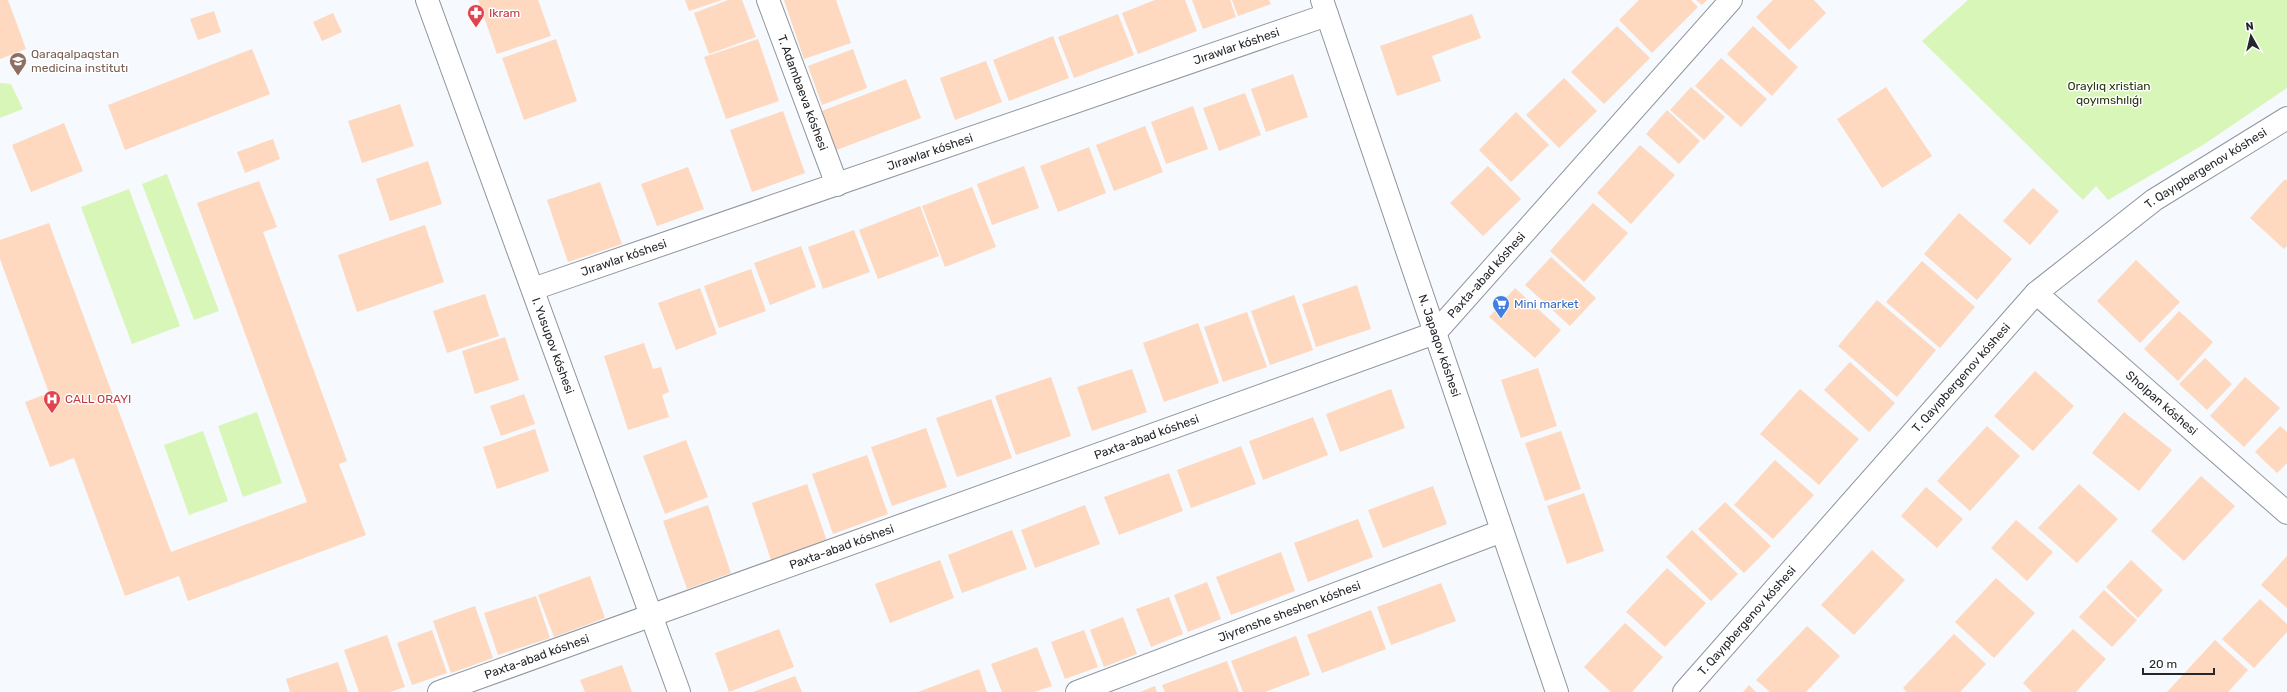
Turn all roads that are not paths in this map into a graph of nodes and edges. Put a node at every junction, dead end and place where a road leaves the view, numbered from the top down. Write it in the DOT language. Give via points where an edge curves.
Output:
graph roads {
  1 [pos="427,0"];
  2 [pos="768,0"];
  3 [pos="1732,0"];
  4 [pos="1324,8"];
  5 [pos="2283,128"];
  6 [pos="837,185"];
  7 [pos="533,289"];
  8 [pos="2036,293"];
  9 [pos="1435,333"];
  10 [pos="2287,513"];
  11 [pos="1502,531"];
  12 [pos="652,615"];
  13 [pos="439,692"];
  14 [pos="679,692"];
  15 [pos="1077,692"];
  16 [pos="1557,692"];
  17 [pos="1684,692"];
  1 -- 7 [label="street, I. Yusupov kóshesi"];
  2 -- 6 [label="street, T. Adambaeva kóshesi"];
  3 -- 9 [label="street, Paxta-abad kóshesi"];
  4 -- 6 [label="street, Jırawlar kóshesi"];
  4 -- 9 [label="street, N. Japaqov kóshesi"];
  5 -- 8 [label="street, T. Qayıpbergenov kóshesi" via="2154,200"];
  6 -- 7 [label="street, Jırawlar kóshesi"];
  7 -- 12 [label="street, I. Yusupov kóshesi"];
  8 -- 10 [label="street, Sholpan kóshesi"];
  8 -- 17 [label="street, T. Qayıpbergenov kóshesi"];
  9 -- 11 [label="street, N. Japaqov kóshesi"];
  9 -- 12 [label="street, Paxta-abad kóshesi"];
  11 -- 15 [label="street, Jiyrenshe sheshen kóshesi"];
  11 -- 16 [label="street, N. Japaqov kóshesi"];
  12 -- 13 [label="street, Paxta-abad kóshesi"];
  12 -- 14 [label="street, I. Yusupov kóshesi"];
}
